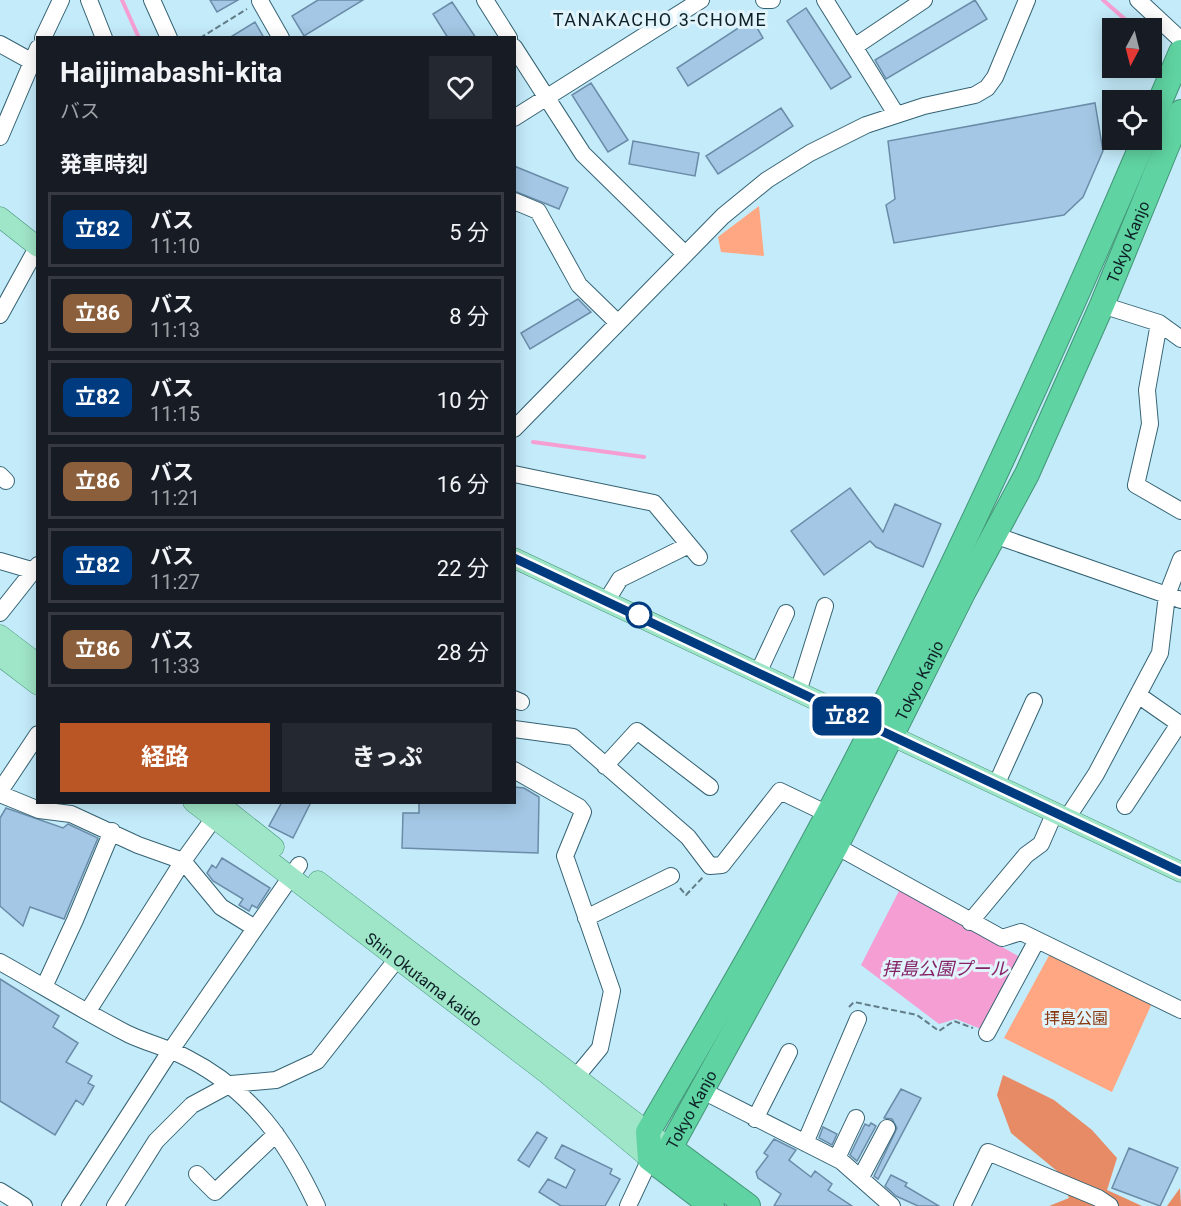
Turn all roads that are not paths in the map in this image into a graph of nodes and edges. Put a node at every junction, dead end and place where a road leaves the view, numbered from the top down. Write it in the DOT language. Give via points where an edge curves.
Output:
graph roads {
  1 [pos="61,0"];
  2 [pos="89,0"];
  3 [pos="152,0"];
  4 [pos="485,0"];
  5 [pos="701,0"];
  6 [pos="764,0"];
  7 [pos="772,0"];
  8 [pos="825,0"];
  9 [pos="924,0"];
  10 [pos="1027,0"];
  11 [pos="1138,0"];
  12 [pos="260,1"];
  13 [pos="44,36"];
  14 [pos="103,36"];
  15 [pos="168,36"];
  16 [pos="280,36"];
  17 [pos="508,36"];
  18 [pos="1181,40"];
  19 [pos="0,44"];
  20 [pos="854,47"];
  21 [pos="516,50"];
  22 [pos="1181,52"];
  23 [pos="35,58"];
  24 [pos="546,96"];
  25 [pos="1162,97"];
  26 [pos="1181,112"];
  27 [pos="896,114"];
  28 [pos="516,117"];
  29 [pos="0,137"];
  30 [pos="1140,150"];
  31 [pos="516,202"];
  32 [pos="0,217"];
  33 [pos="36,246"];
  34 [pos="36,249"];
  35 [pos="685,254"];
  36 [pos="1102,305"];
  37 [pos="0,315"];
  38 [pos="618,323"];
  39 [pos="1159,323"];
  40 [pos="1181,339"];
  41 [pos="516,427"];
  42 [pos="516,474"];
  43 [pos="1181,511"];
  44 [pos="994,535"];
  45 [pos="1181,558"];
  46 [pos="516,559"];
  47 [pos="0,561"];
  48 [pos="36,571"];
  49 [pos="1174,598"];
  50 [pos="607,600"];
  51 [pos="825,606"];
  52 [pos="0,613"];
  53 [pos="786,613"];
  54 [pos="0,634"];
  55 [pos="0,656"];
  56 [pos="36,662"];
  57 [pos="758,673"];
  58 [pos="36,683"];
  59 [pos="798,692"];
  60 [pos="1138,695"];
  61 [pos="1034,701"];
  62 [pos="1180,725"];
  63 [pos="516,729"];
  64 [pos="883,733"];
  65 [pos="36,737"];
  66 [pos="605,766"];
  67 [pos="516,771"];
  68 [pos="996,785"];
  69 [pos="710,787"];
  70 [pos="0,792"];
  71 [pos="198,804"];
  72 [pos="1125,806"];
  73 [pos="215,810"];
  74 [pos="828,814"];
  75 [pos="1061,815"];
  76 [pos="112,831"];
  77 [pos="836,846"];
  78 [pos="183,861"];
  79 [pos="295,871"];
  80 [pos="1181,872"];
  81 [pos="671,876"];
  82 [pos="586,918"];
  83 [pos="970,922"];
  84 [pos="255,928"];
  85 [pos="1037,940"];
  86 [pos="398,959"];
  87 [pos="0,962"];
  88 [pos="44,987"];
  89 [pos="1181,1010"];
  90 [pos="88,1011"];
  91 [pos="858,1019"];
  92 [pos="987,1033"];
  93 [pos="171,1050"];
  94 [pos="789,1052"];
  95 [pos="576,1077"];
  96 [pos="231,1084"];
  97 [pos="703,1091"];
  98 [pos="856,1118"];
  99 [pos="755,1119"];
  100 [pos="887,1128"];
  101 [pos="648,1132"];
  102 [pos="276,1134"];
  103 [pos="805,1143"];
  104 [pos="660,1153"];
  105 [pos="837,1158"];
  106 [pos="197,1174"];
  107 [pos="861,1177"];
  108 [pos="0,1191"];
  109 [pos="24,1206"];
  110 [pos="70,1206"];
  111 [pos="115,1206"];
  112 [pos="317,1206"];
  113 [pos="627,1206"];
  114 [pos="712,1206"];
  115 [pos="748,1206"];
  116 [pos="892,1206"];
  117 [pos="962,1206"];
  118 [pos="1110,1206"];
  1 -- 13 [label="street"];
  2 -- 14 [label="street"];
  3 -- 15 [label="street"];
  4 -- 17 [label="street"];
  5 -- 24 [label="street"];
  6 -- 7 [label="street"];
  8 -- 20 [label="street"];
  9 -- 20 [label="street"];
  10 -- 27 [label="street" via="987,88 975,95"];
  11 -- 18 [label="street"];
  12 -- 16 [label="street"];
  19 -- 23 [label="street"];
  20 -- 27 [label="street"];
  21 -- 24 [label="street"];
  22 -- 25 [label="highway"];
  23 -- 29 [label="street"];
  24 -- 28 [label="street"];
  24 -- 35 [label="street" via="584,154"];
  26 -- 36 [label="highway, Tokyo Kanjo"];
  27 -- 35 [label="street" via="838,138 781,170 741,200"];
  30 -- 64 [label="highway, Tokyo Kanjo"];
  31 -- 38 [label="street" via="538,211 579,285"];
  32 -- 33 [label="main road"];
  34 -- 37 [label="street"];
  35 -- 38 [label="street"];
  36 -- 39 [label="street"];
  36 -- 44 [label="highway, Tokyo Kanjo" via="1027,474"];
  38 -- 41 [label="street"];
  39 -- 40 [label="street"];
  39 -- 43 [label="street" via="1147,390 1150,424 1136,485"];
  42 -- 50 [label="street" via="654,504 694,551 620,579"];
  44 -- 49 [label="street"];
  44 -- 64 [label="highway, Tokyo Kanjo"];
  45 -- 49 [label="street"];
  46 -- 50 [label="main road"];
  47 -- 48 [label="street"];
  48 -- 52 [label="street"];
  49 -- 60 [label="street" via="1160,653"];
  50 -- 57 [label="main road"];
  51 -- 59 [label="street"];
  53 -- 57 [label="street"];
  54 -- 56 [label="main road"];
  55 -- 58 [label="main road"];
  57 -- 59 [label="main road"];
  59 -- 64 [label="main road"];
  60 -- 62 [label="street"];
  60 -- 75 [label="street" via="1096,774"];
  61 -- 68 [label="street"];
  62 -- 72 [label="street"];
  63 -- 66 [label="street" via="573,737"];
  64 -- 68 [label="main road"];
  64 -- 74 [label="highway, Tokyo Kanjo"];
  64 -- 77 [label="highway, Tokyo Kanjo"];
  65 -- 70 [label="street"];
  66 -- 69 [label="street" via="637,731"];
  66 -- 74 [label="street" via="688,837 710,866 722,866 780,791"];
  67 -- 82 [label="street" via="583,812 565,856"];
  68 -- 75 [label="main road"];
  70 -- 76 [label="street" via="39,810 71,814"];
  71 -- 73 [label="main road, Shin Okutama kaido"];
  73 -- 78 [label="street"];
  73 -- 79 [label="main road, Shin Okutama kaido"];
  74 -- 101 [label="highway, Tokyo Kanjo"];
  75 -- 80 [label="main road"];
  75 -- 83 [label="street" via="1041,844 1026,855"];
  76 -- 78 [label="street" via="138,846"];
  76 -- 88 [label="street"];
  77 -- 83 [label="street"];
  77 -- 97 [label="highway, Tokyo Kanjo"];
  78 -- 84 [label="street" via="220,907"];
  78 -- 90 [label="street"];
  79 -- 84 [label="street"];
  79 -- 86 [label="main road, Shin Okutama kaido"];
  79 -- 95 [label="main road, Shin Okutama kaido"];
  81 -- 82 [label="street"];
  82 -- 95 [label="street" via="612,991 600,1048"];
  83 -- 85 [label="street" via="1002,938 1021,932"];
  84 -- 93 [label="street"];
  85 -- 89 [label="street"];
  85 -- 92 [label="street"];
  86 -- 96 [label="street" via="318,1061 276,1080"];
  86 -- 104 [label="main road, Shin Okutama kaido" via="546,1073"];
  87 -- 88 [label="street"];
  88 -- 90 [label="street"];
  90 -- 93 [label="street" via="128,1034"];
  91 -- 103 [label="street"];
  93 -- 96 [label="street"];
  93 -- 110 [label="street"];
  94 -- 99 [label="street"];
  95 -- 101 [label="main road, Shin Okutama kaido"];
  96 -- 102 [label="street"];
  96 -- 111 [label="street" via="192,1105 156,1141"];
  97 -- 99 [label="street"];
  97 -- 104 [label="highway, Tokyo Kanjo"];
  98 -- 105 [label="street"];
  99 -- 103 [label="street"];
  100 -- 107 [label="street"];
  101 -- 104 [label="highway, Tokyo Kanjo"];
  102 -- 106 [label="street" via="216,1192"];
  102 -- 112 [label="street"];
  103 -- 105 [label="street"];
  104 -- 113 [label="street"];
  104 -- 114 [label="highway, Tokyo Kanjo"];
  104 -- 115 [label="highway, Tokyo Kanjo"];
  105 -- 107 [label="street"];
  107 -- 116 [label="street"];
  108 -- 109 [label="street"];
  117 -- 118 [label="street" via="988,1152"];
}
